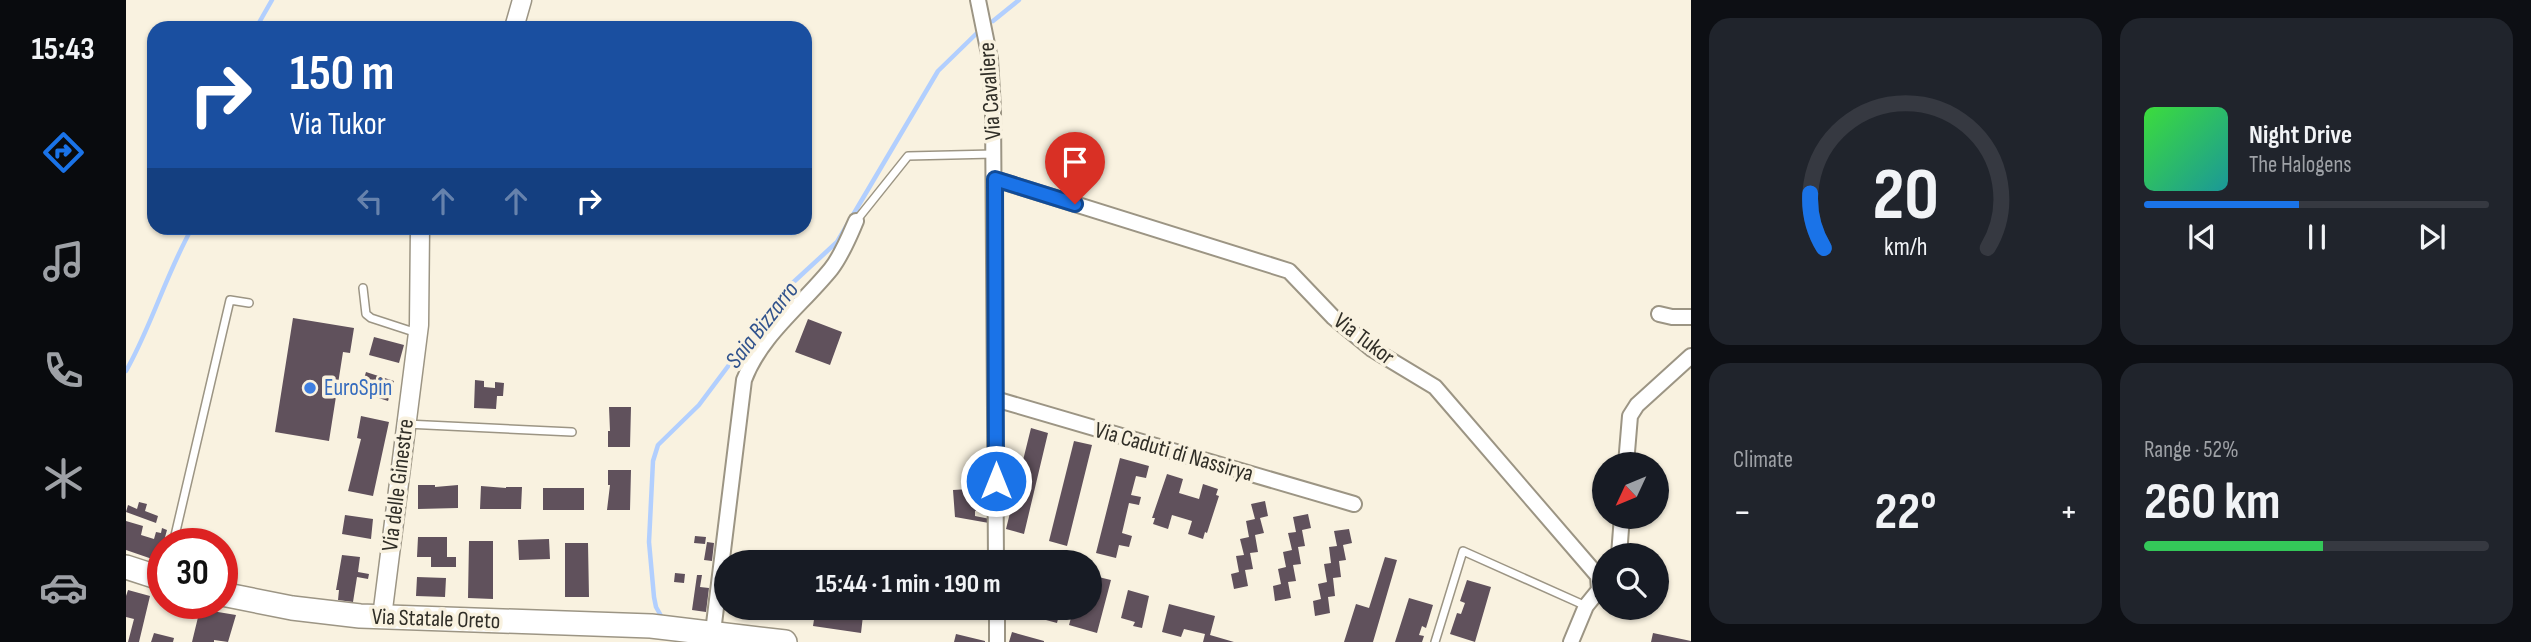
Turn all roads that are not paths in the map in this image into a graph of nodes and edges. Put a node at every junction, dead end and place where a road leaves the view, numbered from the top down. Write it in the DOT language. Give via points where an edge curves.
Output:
graph roads {
  1 [pos="522,0"];
  2 [pos="978,0"];
  3 [pos="516,21"];
  4 [pos="995,154"];
  5 [pos="995,179"];
  6 [pos="856,221"];
  7 [pos="420,235"];
  8 [pos="363,288"];
  9 [pos="248,303"];
  10 [pos="1659,314"];
  11 [pos="1691,317"];
  12 [pos="418,333"];
  13 [pos="1691,356"];
  14 [pos="995,399"];
  15 [pos="405,424"];
  16 [pos="572,432"];
  17 [pos="1627,452"];
  18 [pos="1354,505"];
  19 [pos="177,528"];
  20 [pos="996,550"];
  21 [pos="126,567"];
  22 [pos="1592,569"];
  23 [pos="147,574"];
  24 [pos="238,597"];
  25 [pos="1592,600"];
  26 [pos="1586,606"];
  27 [pos="382,617"];
  28 [pos="996,620"];
  29 [pos="713,632"];
  30 [pos="785,642"];
  31 [pos="997,642"];
  32 [pos="1435,642"];
  33 [pos="1571,642"];
  1 -- 3 [label="street"];
  2 -- 4 [label="street, Via Cavaliere" via="990,59"];
  4 -- 5 [label="street, Via Cavaliere"];
  4 -- 6 [label="lane" via="908,156"];
  5 -- 14 [label="street, Via Cavaliere"];
  5 -- 22 [label="street, Via Tukor" via="1289,271 1372,349 1435,387"];
  6 -- 29 [label="street" via="831,269 761,346 744,380"];
  7 -- 12 [label="street, Via delle Ginestre"];
  8 -- 12 [label="lane" via="366,314"];
  9 -- 19 [label="lane" via="230,300"];
  10 -- 11 [label="street"];
  12 -- 15 [label="street, Via delle Ginestre"];
  13 -- 17 [label="street" via="1637,405 1630,416"];
  14 -- 18 [label="street, Via Caduti di Nassirya"];
  14 -- 20 [label="street, Via Cavaliere"];
  15 -- 16 [label="lane"];
  15 -- 27 [label="street, Via delle Ginestre"];
  21 -- 23 [label="main road"];
  24 -- 27 [label="main road, Via Statale Oreto"];
  25 -- 26 [label="street, Via Tukor"];
  26 -- 32 [label="lane" via="1463,551"];
  26 -- 33 [label="street, Via Tukor"];
  27 -- 29 [label="main road, Via Statale Oreto"];
  28 -- 31 [label="street"];
  29 -- 30 [label="main road"];
}
